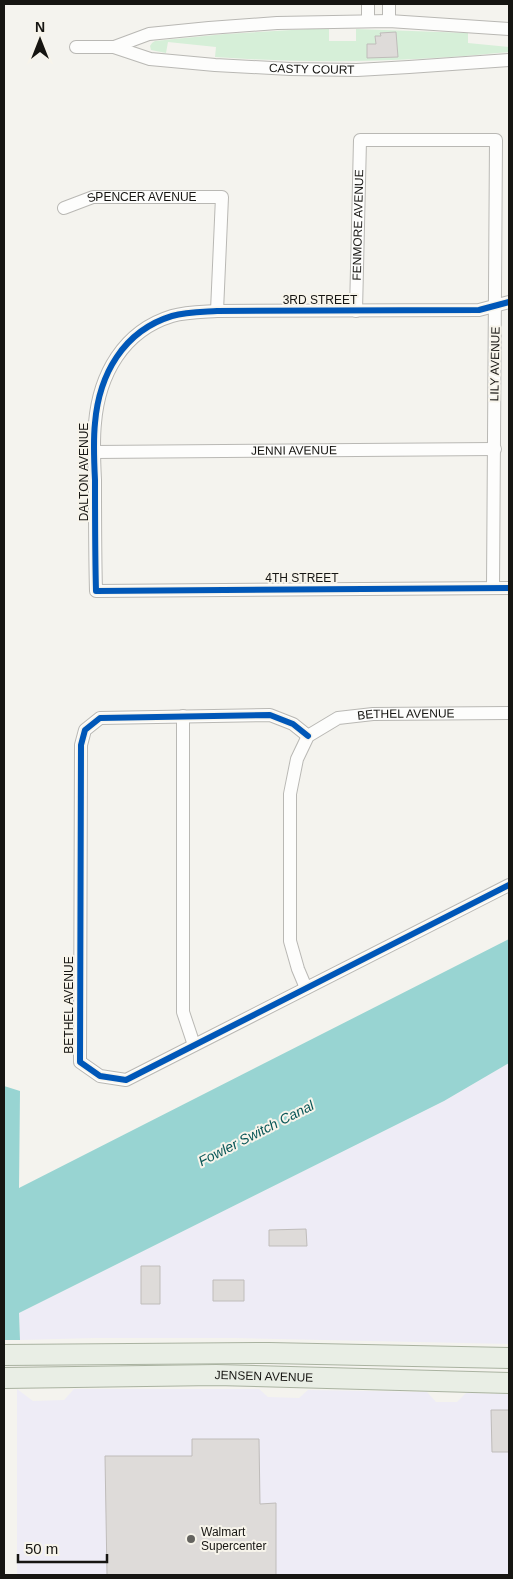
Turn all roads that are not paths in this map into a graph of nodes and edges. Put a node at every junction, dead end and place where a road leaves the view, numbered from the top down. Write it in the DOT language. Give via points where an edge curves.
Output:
graph roads {
  1 [pos="368,4"];
  2 [pos="389,4"];
  3 [pos="368,21"];
  4 [pos="389,21"];
  5 [pos="509,29"];
  6 [pos="76,47"];
  7 [pos="114,47"];
  8 [pos="509,60"];
  9 [pos="360,140"];
  10 [pos="64,208"];
  11 [pos="509,302"];
  12 [pos="496,306"];
  13 [pos="356,311"];
  14 [pos="217,312"];
  15 [pos="135,335"];
  16 [pos="494,449"];
  17 [pos="94,452"];
  18 [pos="493,588"];
  19 [pos="509,588"];
  20 [pos="96,590"];
  21 [pos="509,713"];
  22 [pos="183,716"];
  23 [pos="308,736"];
  24 [pos="509,885"];
  25 [pos="306,988"];
  26 [pos="194,1045"];
  27 [pos="269,1353"];
  28 [pos="163,1354"];
  29 [pos="11,1356"];
  30 [pos="382,1356"];
  31 [pos="509,1358"];
  32 [pos="148,1376"];
  33 [pos="280,1376"];
  34 [pos="11,1378"];
  35 [pos="45,1378"];
  36 [pos="384,1379"];
  37 [pos="509,1384"];
  1 -- 3 [label="street"];
  2 -- 4 [label="street"];
  3 -- 4 [label="street, CASTY COURT"];
  3 -- 7 [label="street, CASTY COURT" via="277,23 149,34"];
  4 -- 5 [label="street, CASTY COURT"];
  6 -- 7 [label="street, CASTY COURT"];
  7 -- 8 [label="street, CASTY COURT" via="150,59 290,69 357,70"];
  9 -- 12 [label="street, LILY AVENUE" via="496,140"];
  9 -- 13 [label="street, FENMORE AVENUE"];
  10 -- 14 [label="street, SPENCER AVENUE" via="93,197 222,197"];
  11 -- 12 [label="street, 3RD STREET"];
  12 -- 13 [label="street, 3RD STREET" via="479,310"];
  12 -- 16 [label="street, LILY AVENUE"];
  13 -- 14 [label="street, 3RD STREET"];
  14 -- 15 [label="street, 3RD STREET" via="172,316"];
  15 -- 17 [label="street, DALTON AVENUE" via="119,352 107,373 99,398"];
  16 -- 17 [label="street, JENNI AVENUE"];
  16 -- 18 [label="street, LILY AVENUE"];
  17 -- 20 [label="street, DALTON AVENUE"];
  18 -- 19 [label="street, 4TH STREET"];
  18 -- 20 [label="street, 4TH STREET"];
  21 -- 23 [label="street, BETHEL AVENUE" via="373,714 338,718"];
  22 -- 23 [label="street, BETHEL AVENUE" via="270,715 293,724"];
  22 -- 26 [label="street" via="183,1012"];
  22 -- 26 [label="street, BETHEL AVENUE" via="100,718 85,730 81,745 80,1062 100,1076 126,1080"];
  23 -- 25 [label="street" via="297,759 290,794 290,941"];
  24 -- 25 [label="street, BETHEL AVENUE"];
  25 -- 26 [label="street, BETHEL AVENUE"];
  27 -- 28 [label="main road, JENSEN AVENUE"];
  27 -- 30 [label="main road, JENSEN AVENUE"];
  27 -- 32 [label="main road" via="266,1360 259,1363 192,1364"];
  28 -- 29 [label="main road, JENSEN AVENUE"];
  28 -- 35 [label="main road" via="134,1363 60,1364 49,1369"];
  30 -- 31 [label="main road, JENSEN AVENUE"];
  30 -- 33 [label="main road" via="374,1364 362,1366 292,1366"];
  31 -- 36 [label="main road" via="503,1367 496,1369 422,1369"];
  32 -- 33 [label="main road, JENSEN AVENUE"];
  32 -- 35 [label="main road, JENSEN AVENUE"];
  33 -- 36 [label="main road, JENSEN AVENUE"];
  34 -- 35 [label="main road, JENSEN AVENUE"];
  36 -- 37 [label="main road, JENSEN AVENUE"];
}
